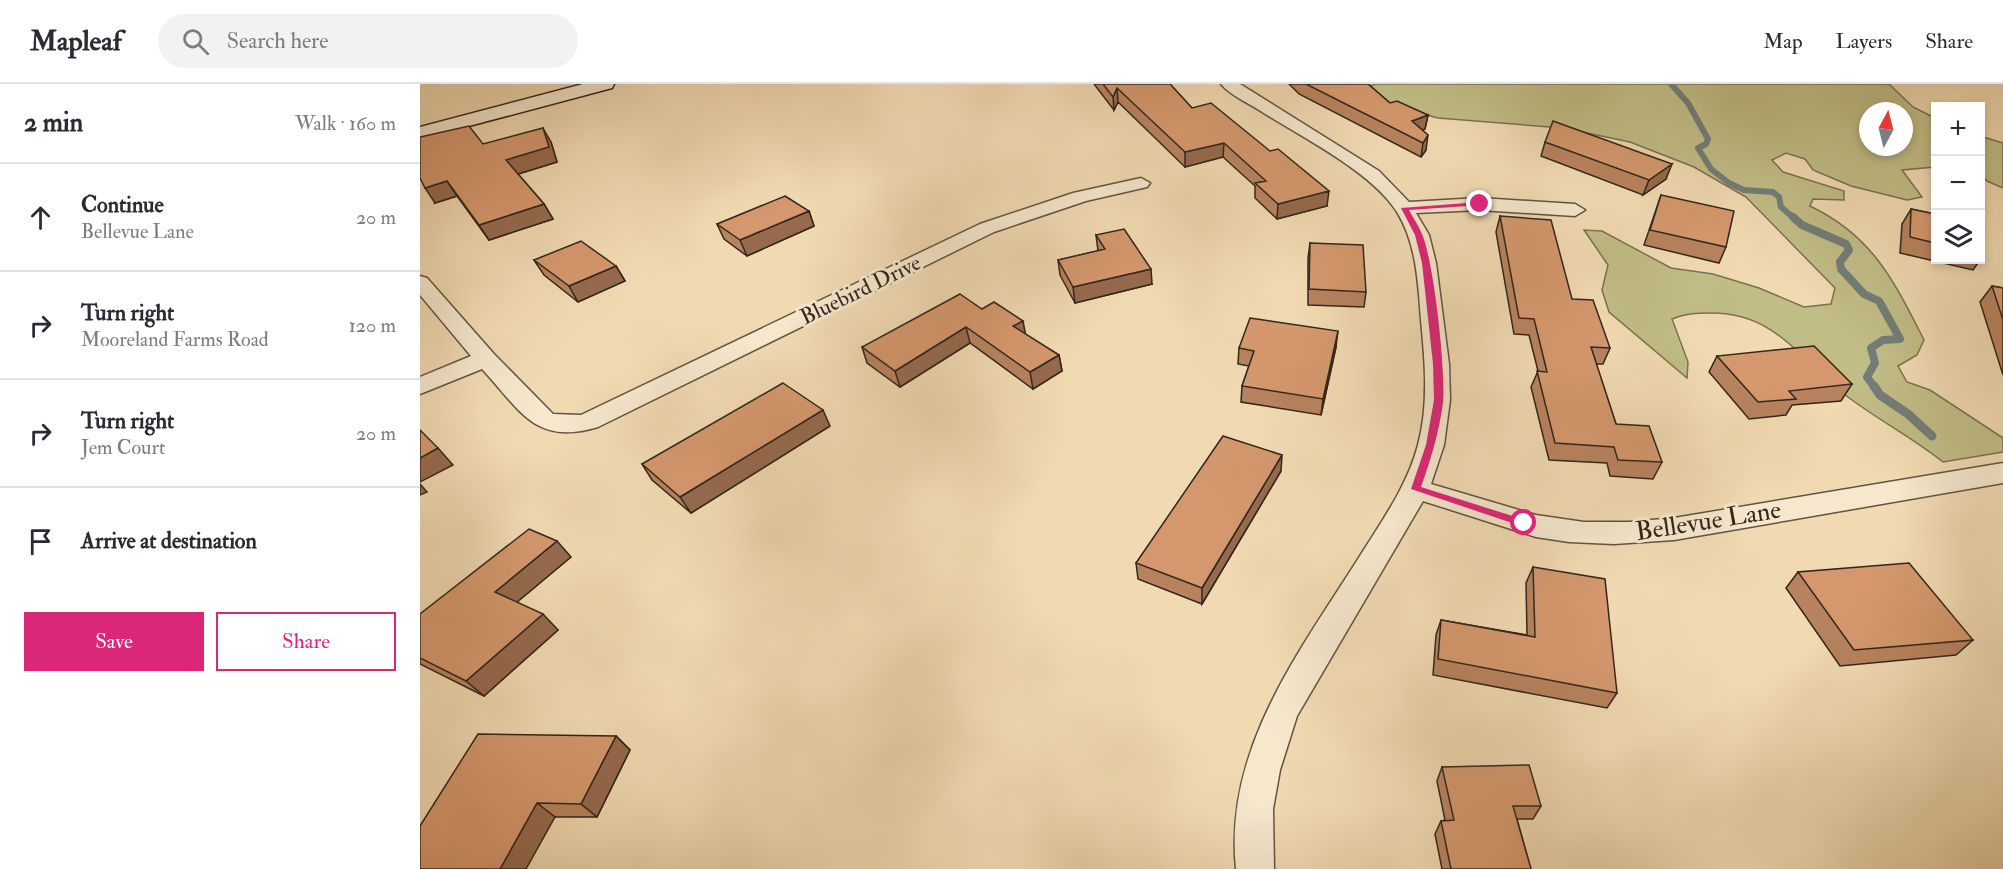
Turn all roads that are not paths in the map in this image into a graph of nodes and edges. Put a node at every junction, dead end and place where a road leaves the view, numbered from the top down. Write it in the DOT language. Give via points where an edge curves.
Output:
graph roads {
  1 [pos="605,84"];
  2 [pos="1229,84"];
  3 [pos="420,133"];
  4 [pos="1141,183"];
  5 [pos="1404,208"];
  6 [pos="1575,210"];
  7 [pos="420,282"];
  8 [pos="486,359"];
  9 [pos="420,386"];
  10 [pos="2003,473"];
  11 [pos="1416,489"];
  12 [pos="1255,869"];
  1 -- 3 [label="main road"];
  2 -- 5 [label="street" via="1372,176"];
  4 -- 8 [label="street, Bluebird Drive" via="1071,200 987,228 590,421 565,426 544,420"];
  5 -- 6 [label="street" via="1480,204"];
  5 -- 11 [label="street" via="1419,235 1426,263 1437,364 1438,400 1431,445"];
  7 -- 8 [label="street, Bluebird Drive"];
  8 -- 9 [label="street"];
  10 -- 11 [label="street, Bellevue Lane" via="1631,533 1554,530"];
  11 -- 12 [label="street" via="1282,711 1262,770 1255,809"];
}
